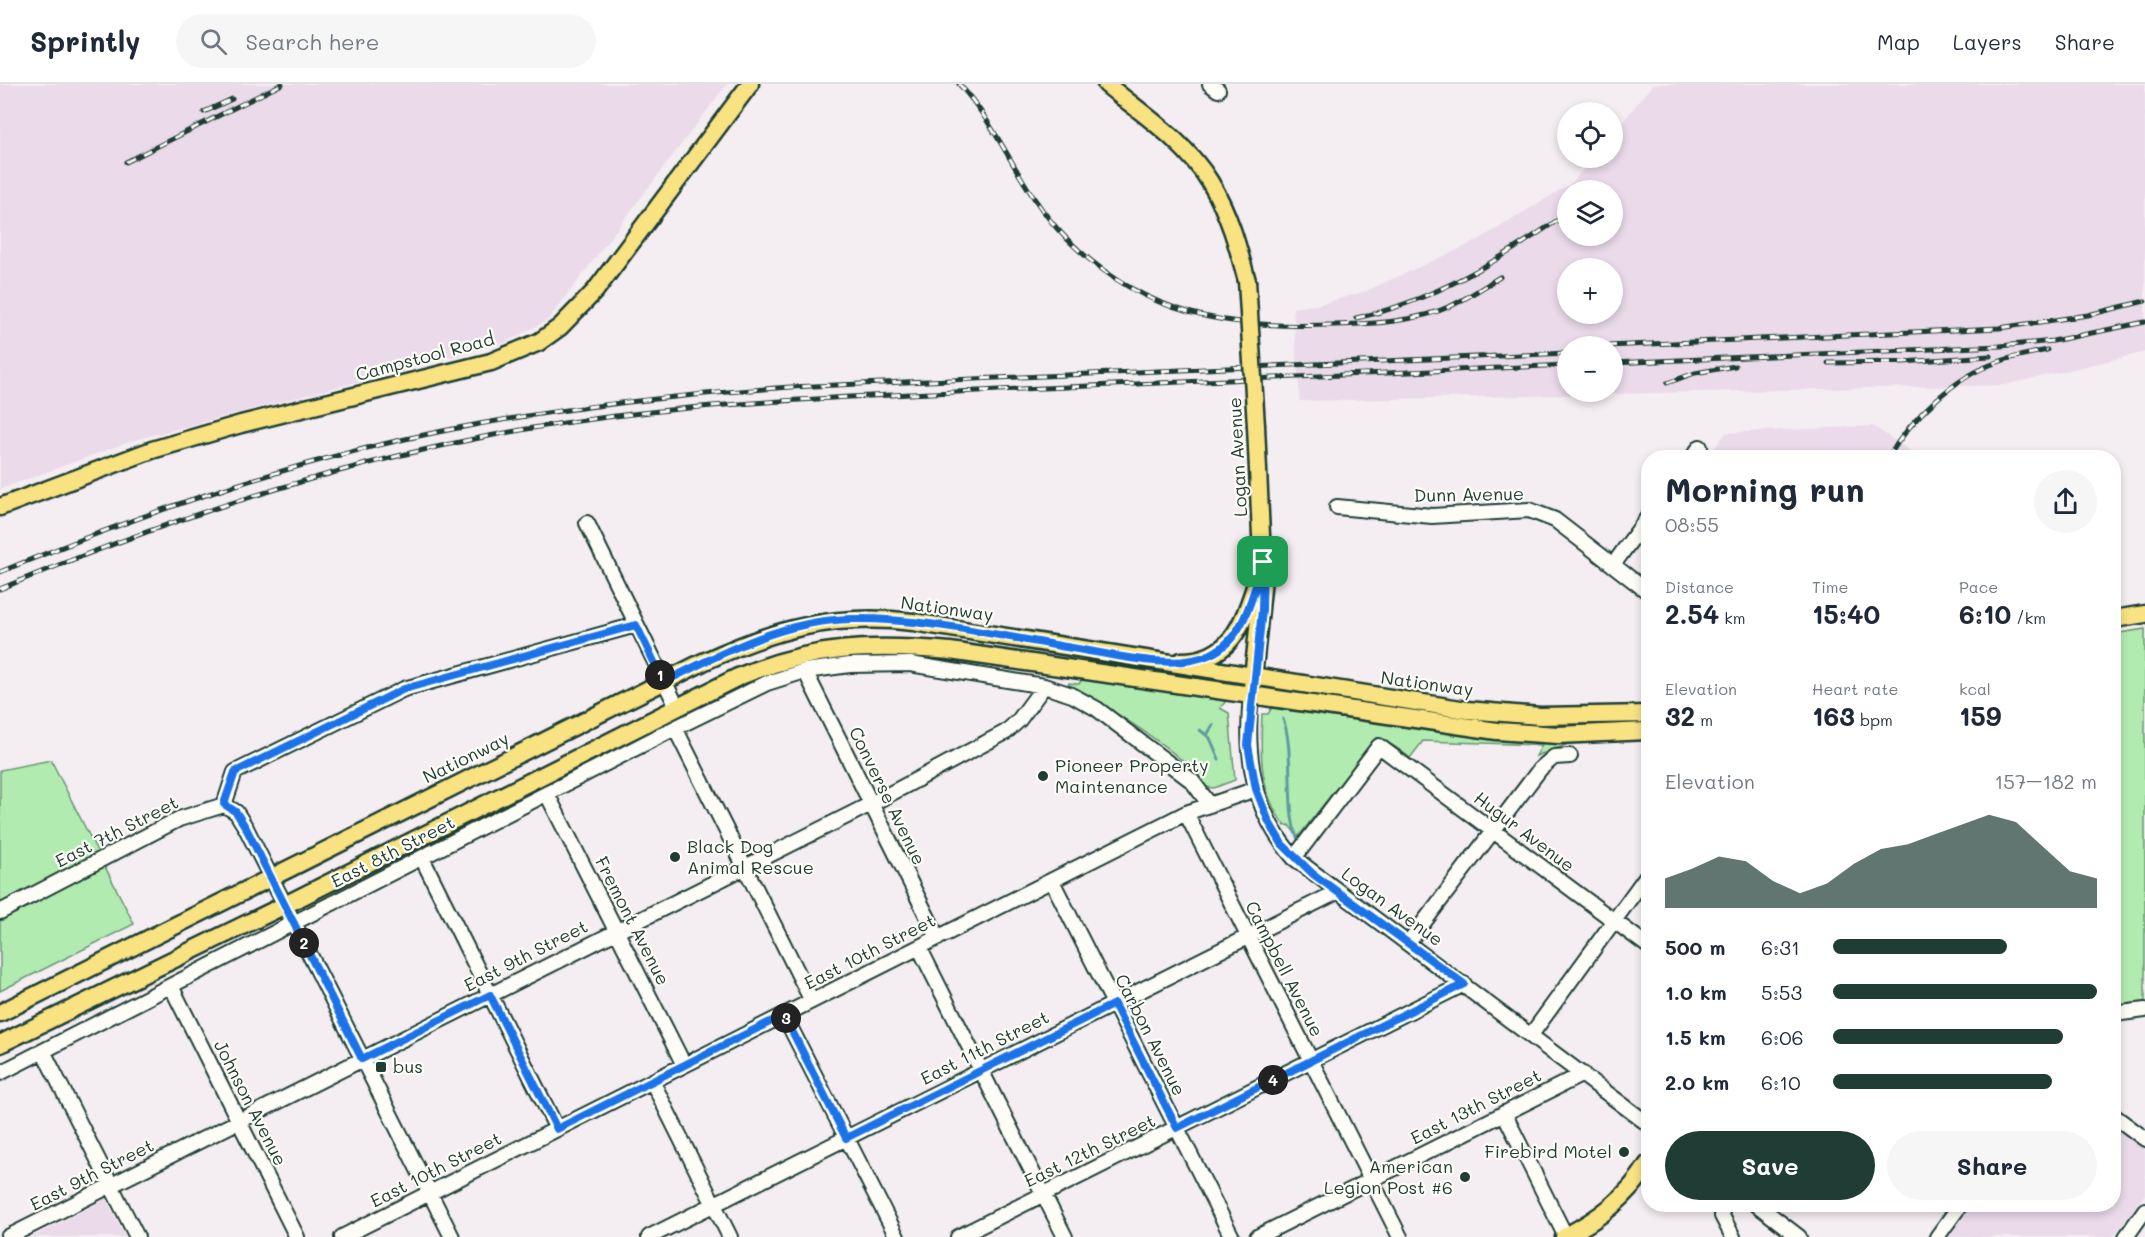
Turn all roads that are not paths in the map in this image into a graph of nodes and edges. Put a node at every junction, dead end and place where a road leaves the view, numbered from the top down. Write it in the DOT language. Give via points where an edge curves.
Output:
graph roads {
  1 [pos="750,84"];
  2 [pos="1106,84"];
  3 [pos="0,507"];
  4 [pos="1337,507"];
  5 [pos="587,523"];
  6 [pos="1641,527"];
  7 [pos="1263,562"];
  8 [pos="1613,565"];
  9 [pos="1641,586"];
  10 [pos="2145,614"];
  11 [pos="2121,618"];
  12 [pos="636,625"];
  13 [pos="1148,660"];
  14 [pos="805,671"];
  15 [pos="1253,677"];
  16 [pos="664,682"];
  17 [pos="1044,686"];
  18 [pos="1251,695"];
  19 [pos="677,707"];
  20 [pos="1641,714"];
  21 [pos="675,728"];
  22 [pos="1641,731"];
  23 [pos="1570,756"];
  24 [pos="1256,789"];
  25 [pos="547,794"];
  26 [pos="224,804"];
  27 [pos="871,804"];
  28 [pos="1210,805"];
  29 [pos="1186,813"];
  30 [pos="1492,830"];
  31 [pos="422,858"];
  32 [pos="1294,858"];
  33 [pos="744,867"];
  34 [pos="270,878"];
  35 [pos="1052,881"];
  36 [pos="1641,883"];
  37 [pos="1337,892"];
  38 [pos="285,905"];
  39 [pos="0,912"];
  40 [pos="1614,920"];
  41 [pos="294,923"];
  42 [pos="616,931"];
  43 [pos="1248,937"];
  44 [pos="938,938"];
  45 [pos="1641,941"];
  46 [pos="1408,943"];
  47 [pos="919,948"];
  48 [pos="1464,984"];
  49 [pos="171,986"];
  50 [pos="490,995"];
  51 [pos="812,1001"];
  52 [pos="1114,1004"];
  53 [pos="2145,1010"];
  54 [pos="0,1013"];
  55 [pos="2121,1013"];
  56 [pos="784,1015"];
  57 [pos="1531,1035"];
  58 [pos="0,1044"];
  59 [pos="43,1051"];
  60 [pos="362,1059"];
  61 [pos="1311,1061"];
  62 [pos="684,1065"];
  63 [pos="981,1070"];
  64 [pos="0,1073"];
  65 [pos="1582,1074"];
  66 [pos="652,1081"];
  67 [pos="1504,1113"];
  68 [pos="1641,1120"];
  69 [pos="239,1121"];
  70 [pos="2121,1121"];
  71 [pos="1177,1128"];
  72 [pos="557,1129"];
  73 [pos="846,1138"];
  74 [pos="2145,1139"];
  75 [pos="1641,1173"];
  76 [pos="1371,1180"];
  77 [pos="111,1185"];
  78 [pos="430,1193"];
  79 [pos="1044,1194"];
  80 [pos="714,1204"];
  81 [pos="2145,1210"];
  82 [pos="1722,1212"];
  83 [pos="1772,1212"];
  84 [pos="1955,1212"];
  85 [pos="8,1237"];
  86 [pos="137,1237"];
  87 [pos="297,1237"];
  88 [pos="342,1237"];
  89 [pos="452,1237"];
  90 [pos="649,1237"];
  91 [pos="730,1237"];
  92 [pos="897,1237"];
  93 [pos="958,1237"];
  94 [pos="1065,1237"];
  95 [pos="1232,1237"];
  96 [pos="1257,1237"];
  97 [pos="1400,1237"];
  98 [pos="1565,1237"];
  99 [pos="1732,1237"];
  100 [pos="1799,1237"];
  101 [pos="1937,1237"];
  102 [pos="2126,1237"];
  1 -- 3 [label="main road, Campstool Road" via="595,291 576,313 539,342 491,362 152,450"];
  2 -- 7 [label="main road, Logan Avenue, bridge" via="1202,170 1228,218 1247,281"];
  4 -- 8 [label="street, Dunn Avenue" via="1432,516 1529,510 1555,520"];
  5 -- 12 [label="street"];
  6 -- 8 [label="street"];
  7 -- 13 [label="main road" via="1244,618 1227,645 1193,660"];
  7 -- 15 [label="main road, Logan Avenue" via="1262,610"];
  8 -- 9 [label="street, Dunn Avenue"];
  10 -- 11 [label="main road"];
  12 -- 16 [label="street"];
  12 -- 26 [label="street" via="404,689 235,772"];
  13 -- 15 [label="main road, Nationway"];
  13 -- 16 [label="main road, Nationway" via="913,622 838,620 805,624 759,638"];
  14 -- 17 [label="street" via="910,664"];
  14 -- 21 [label="street, East 8th Street" via="767,683"];
  14 -- 27 [label="street, Converse Avenue"];
  15 -- 18 [label="main road, Logan Avenue"];
  15 -- 20 [label="main road, Nationway" via="1517,715"];
  16 -- 19 [label="street"];
  16 -- 34 [label="main road, Nationway"];
  17 -- 27 [label="street, East 9th Street" via="1006,732"];
  17 -- 28 [label="street" via="1097,709 1192,781"];
  18 -- 19 [label="main road, Nationway" via="990,656 864,646 785,659"];
  18 -- 22 [label="main road, Nationway" via="1497,731 1558,735"];
  18 -- 24 [label="street, Logan Avenue" via="1248,745"];
  19 -- 38 [label="main road, Nationway"];
  21 -- 25 [label="street, East 8th Street"];
  21 -- 33 [label="street"];
  23 -- 30 [label="street" via="1549,760"];
  24 -- 28 [label="street, East 10th Street"];
  24 -- 32 [label="street, Logan Avenue" via="1269,822"];
  25 -- 31 [label="street, East 8th Street"];
  25 -- 42 [label="street, Fremont Avenue"];
  26 -- 34 [label="street" via="236,812 246,828"];
  26 -- 39 [label="street, East 7th Street" via="179,819"];
  27 -- 33 [label="street, East 9th Street"];
  27 -- 44 [label="street, Converse Avenue"];
  28 -- 29 [label="street, East 10th Street"];
  29 -- 35 [label="street, East 10th Street"];
  29 -- 43 [label="street, Campbell Avenue"];
  30 -- 32 [label="street, Hugur Avenue" via="1379,746"];
  30 -- 40 [label="street, Hugur Avenue"];
  30 -- 46 [label="street"];
  31 -- 41 [label="street, East 8th Street"];
  31 -- 50 [label="street"];
  32 -- 37 [label="street, Logan Avenue"];
  33 -- 42 [label="street, East 9th Street"];
  33 -- 51 [label="street"];
  34 -- 38 [label="street"];
  34 -- 54 [label="main road, Nationway"];
  35 -- 44 [label="street, East 10th Street"];
  35 -- 52 [label="street, Carbon Avenue"];
  36 -- 40 [label="street"];
  37 -- 43 [label="street, East 11th Street"];
  37 -- 46 [label="street, Logan Avenue"];
  38 -- 41 [label="street"];
  38 -- 58 [label="main road, Nationway"];
  40 -- 45 [label="street, Hugur Avenue"];
  40 -- 57 [label="street"];
  41 -- 49 [label="street, East 8th Street"];
  41 -- 60 [label="street"];
  42 -- 50 [label="street, East 9th Street"];
  42 -- 62 [label="street, Fremont Avenue"];
  43 -- 52 [label="street, East 11th Street"];
  43 -- 61 [label="street, Campbell Avenue"];
  44 -- 47 [label="street, East 10th Street"];
  46 -- 48 [label="street, Logan Avenue"];
  47 -- 51 [label="street, East 10th Street"];
  47 -- 63 [label="street"];
  48 -- 57 [label="street, Logan Avenue"];
  48 -- 61 [label="street, East 12th Street"];
  49 -- 59 [label="street, East 8th Street"];
  49 -- 69 [label="street, Johnson Avenue"];
  50 -- 60 [label="street, East 9th Street"];
  50 -- 72 [label="street"];
  51 -- 56 [label="street, East 10th Street"];
  52 -- 63 [label="street, East 11th Street"];
  52 -- 71 [label="street, Carbon Avenue"];
  53 -- 55 [label="street"];
  56 -- 62 [label="street, East 10th Street"];
  56 -- 73 [label="street"];
  57 -- 65 [label="street, Logan Avenue"];
  59 -- 64 [label="street, East 8th Street"];
  59 -- 77 [label="street"];
  60 -- 69 [label="street, East 9th Street"];
  60 -- 78 [label="street"];
  61 -- 71 [label="street, East 12th Street"];
  61 -- 76 [label="street, Campbell Avenue"];
  62 -- 66 [label="street, East 10th Street"];
  63 -- 73 [label="street, East 11th Street"];
  63 -- 79 [label="street"];
  65 -- 67 [label="street, East 13th Street"];
  65 -- 68 [label="street, Logan Avenue"];
  66 -- 72 [label="street, East 10th Street"];
  66 -- 80 [label="street"];
  67 -- 76 [label="street, East 13th Street"];
  67 -- 98 [label="street"];
  69 -- 77 [label="street, East 9th Street"];
  69 -- 87 [label="street, Johnson Avenue"];
  70 -- 74 [label="street"];
  71 -- 79 [label="street, East 12th Street"];
  71 -- 95 [label="street, Carbon Avenue"];
  72 -- 78 [label="street, East 10th Street"];
  73 -- 80 [label="street, East 11th Street"];
  73 -- 92 [label="street"];
  75 -- 98 [label="main road" via="1617,1204"];
  76 -- 96 [label="street, East 13th Street"];
  76 -- 97 [label="street, Campbell Avenue"];
  77 -- 85 [label="street, East 9th Street"];
  77 -- 86 [label="street"];
  78 -- 88 [label="street, East 10th Street"];
  78 -- 89 [label="street"];
  79 -- 93 [label="street, East 12th Street"];
  79 -- 94 [label="street"];
  80 -- 90 [label="street, East 11th Street"];
  80 -- 91 [label="street"];
  81 -- 102 [label="street"];
  82 -- 99 [label="street"];
  83 -- 100 [label="street"];
  84 -- 101 [label="street"];
}
